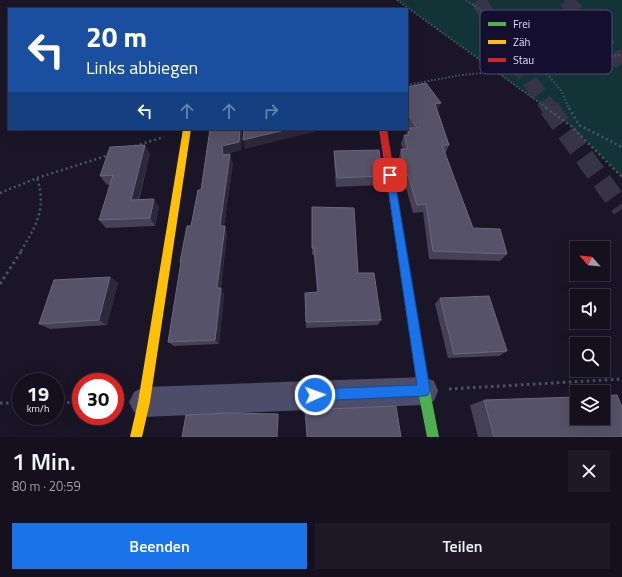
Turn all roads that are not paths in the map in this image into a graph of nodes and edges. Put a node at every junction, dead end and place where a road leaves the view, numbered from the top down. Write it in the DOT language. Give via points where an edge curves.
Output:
graph roads {
  1 [pos="187,130"];
  2 [pos="383,130"];
  3 [pos="424,390"];
  4 [pos="144,402"];
  5 [pos="136,437"];
  6 [pos="433,437"];
  1 -- 4 [label="street"];
  2 -- 3 [label="street"];
  3 -- 4 [label="street"];
  3 -- 6 [label="street"];
  4 -- 5 [label="street"];
}
